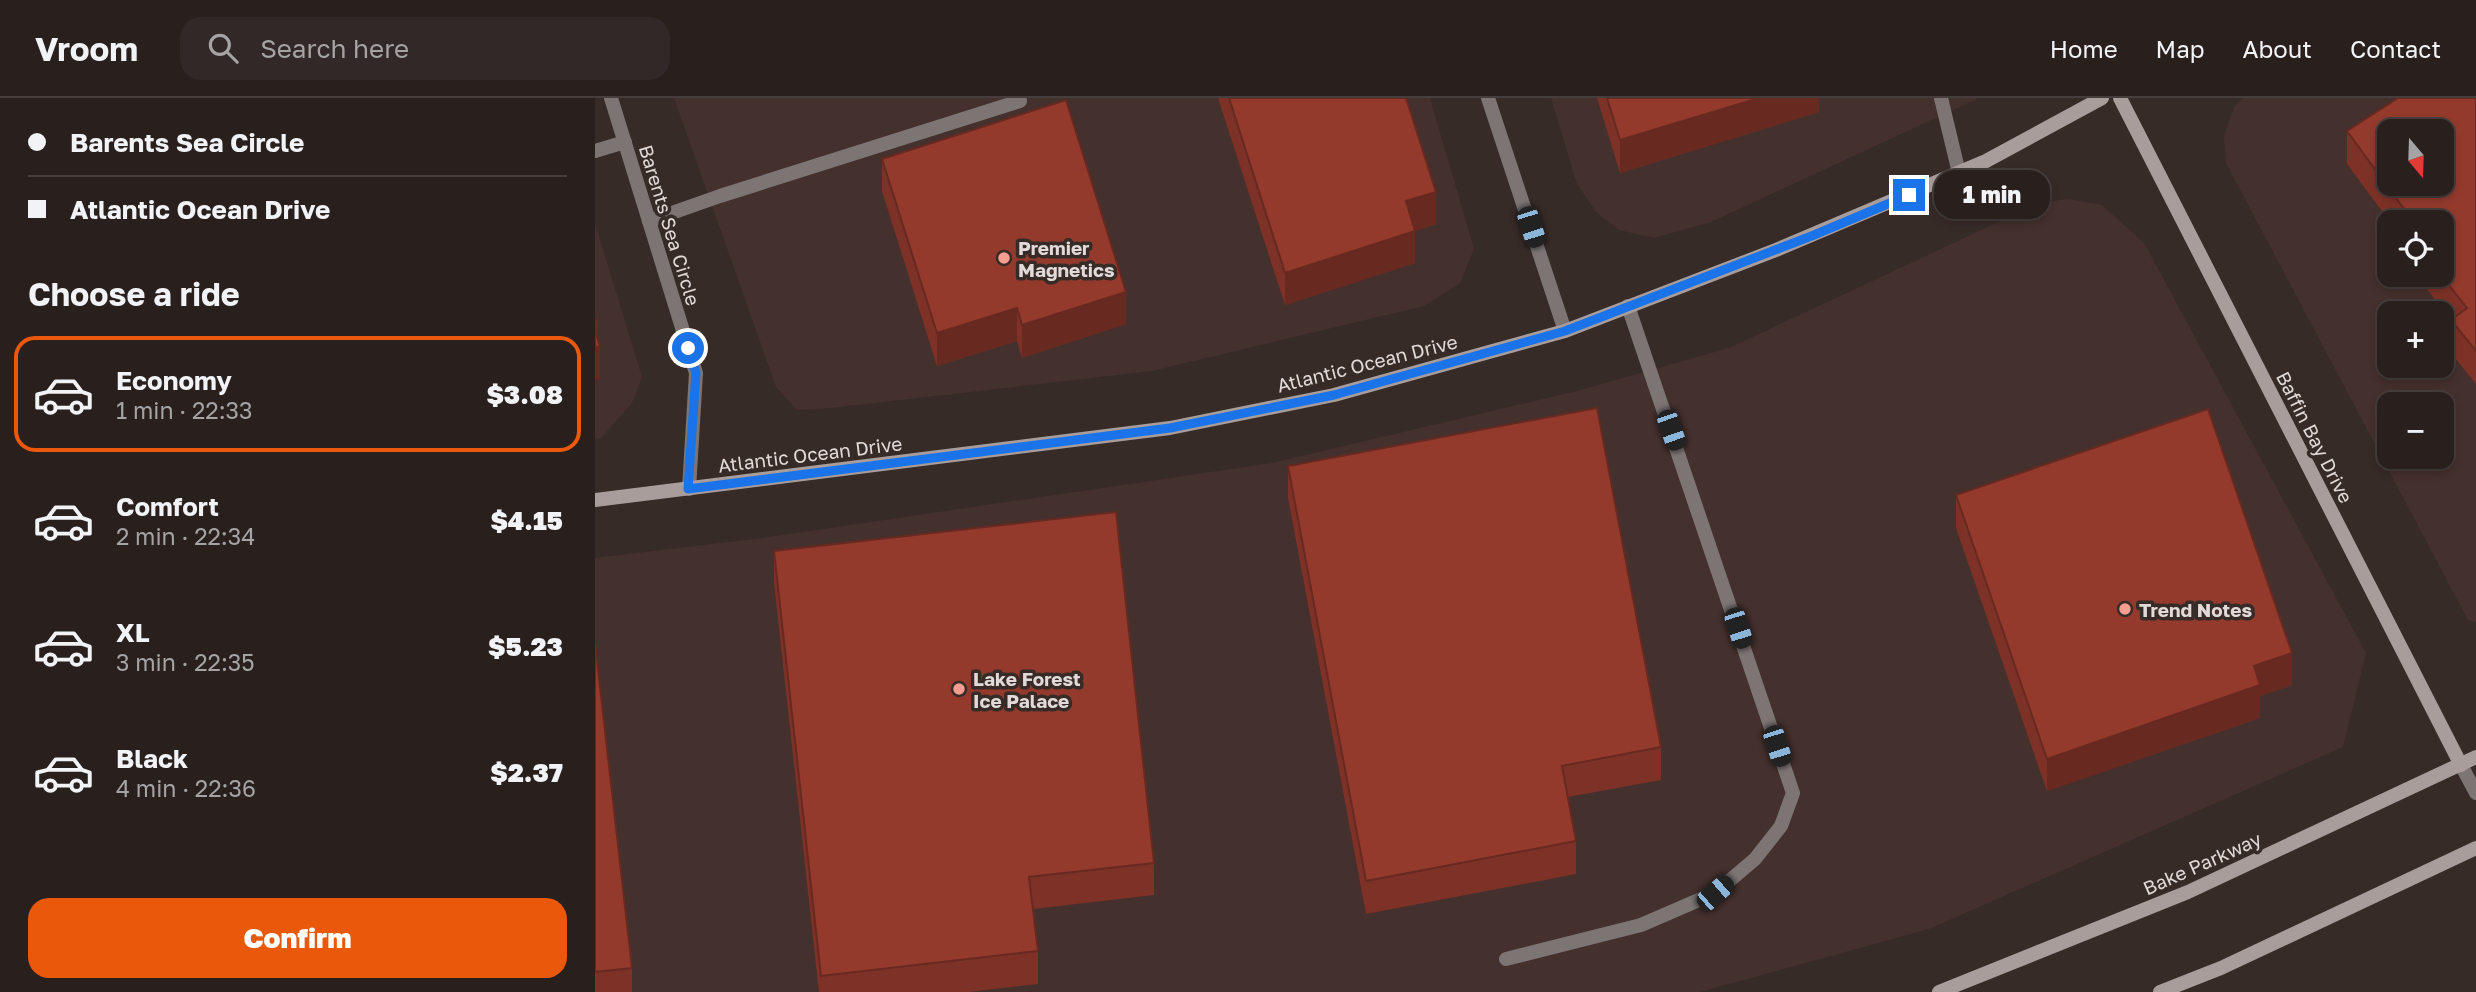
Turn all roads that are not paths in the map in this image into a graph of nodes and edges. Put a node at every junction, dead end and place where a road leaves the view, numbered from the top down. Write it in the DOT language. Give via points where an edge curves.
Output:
graph roads {
  1 [pos="611,98"];
  2 [pos="1488,98"];
  3 [pos="1941,98"];
  4 [pos="2102,98"];
  5 [pos="2120,98"];
  6 [pos="1020,101"];
  7 [pos="625,142"];
  8 [pos="595,152"];
  9 [pos="1959,173"];
  10 [pos="649,221"];
  11 [pos="1628,306"];
  12 [pos="1565,331"];
  13 [pos="688,489"];
  14 [pos="595,500"];
  15 [pos="2476,757"];
  16 [pos="2461,765"];
  17 [pos="2476,793"];
  18 [pos="2476,848"];
  19 [pos="1506,959"];
  20 [pos="1939,992"];
  21 [pos="2160,992"];
  1 -- 7 [label="street, Barents Sea Circle"];
  2 -- 12 [label="street"];
  3 -- 9 [label="street"];
  4 -- 9 [label="street, Atlantic Ocean Drive"];
  5 -- 16 [label="street, Baffin Bay Drive"];
  6 -- 10 [label="street"];
  7 -- 8 [label="street"];
  7 -- 10 [label="street, Barents Sea Circle"];
  9 -- 11 [label="street, Atlantic Ocean Drive" via="1832,228"];
  10 -- 13 [label="street, Barents Sea Circle" via="696,373"];
  11 -- 12 [label="street, Atlantic Ocean Drive"];
  11 -- 19 [label="street" via="1793,793 1781,826 1755,859 1715,893 1641,925"];
  12 -- 13 [label="street, Atlantic Ocean Drive" via="1334,395 1170,428"];
  13 -- 14 [label="street, Atlantic Ocean Drive"];
  15 -- 16 [label="street, Bake Parkway"];
  16 -- 17 [label="street, Baffin Bay Drive"];
  16 -- 20 [label="street, Bake Parkway" via="2188,892"];
  18 -- 21 [label="street"];
}
